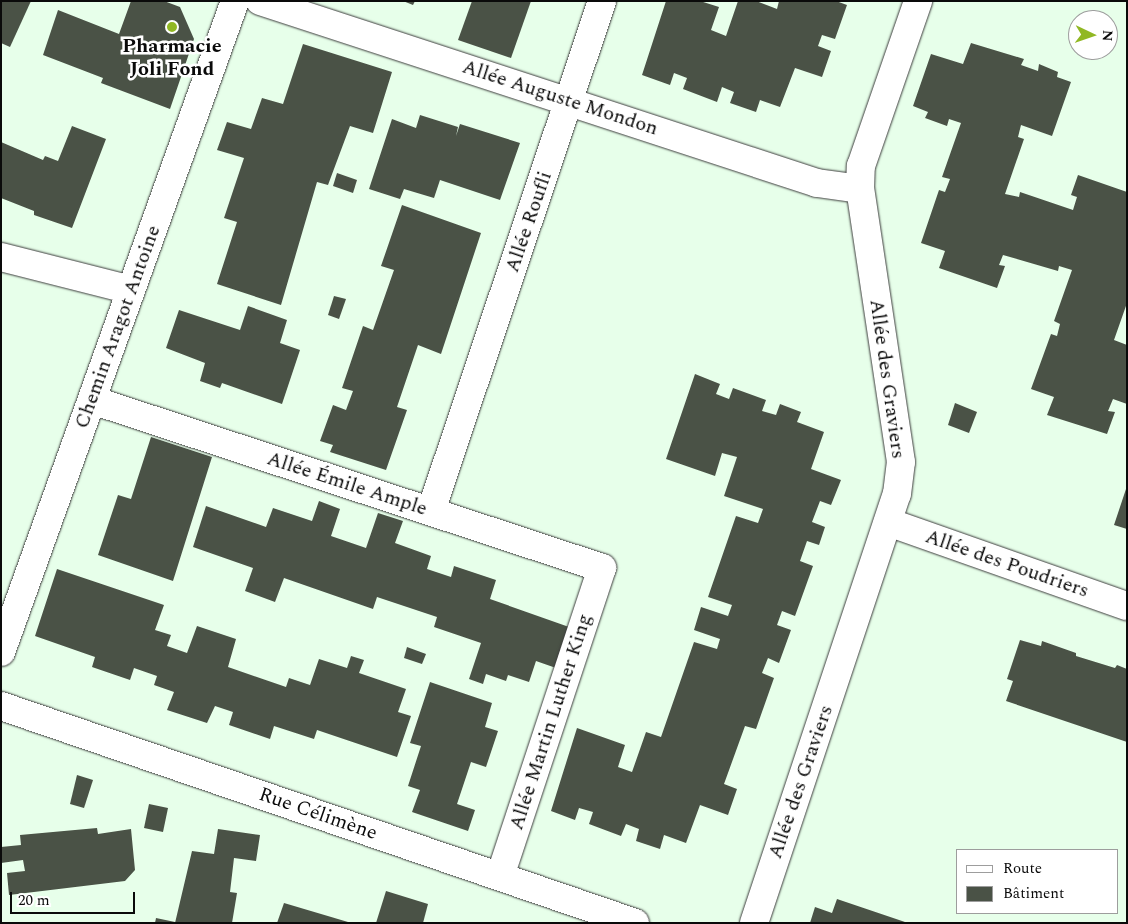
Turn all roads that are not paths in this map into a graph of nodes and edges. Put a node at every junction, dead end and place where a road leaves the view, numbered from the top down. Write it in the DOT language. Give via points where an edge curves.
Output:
graph roads {
  1 [pos="235,1"];
  2 [pos="260,1"];
  3 [pos="602,1"];
  4 [pos="918,1"];
  5 [pos="570,100"];
  6 [pos="860,188"];
  7 [pos="1,257"];
  8 [pos="131,290"];
  9 [pos="92,400"];
  10 [pos="431,511"];
  11 [pos="888,522"];
  12 [pos="602,568"];
  13 [pos="1127,606"];
  14 [pos="1,652"];
  15 [pos="1,706"];
  16 [pos="500,876"];
  17 [pos="636,923"];
  18 [pos="754,923"];
  1 -- 8 [label="street, Chemin Aragot Antoine"];
  2 -- 5 [label="street, Allée Auguste Mondon"];
  3 -- 5 [label="street, Allée Roufli"];
  4 -- 6 [label="street, Allée des Graviers" via="861,166"];
  5 -- 6 [label="street, Allée Auguste Mondon" via="817,183"];
  5 -- 10 [label="street, Allée Roufli"];
  6 -- 11 [label="street, Allée des Graviers" via="901,462 897,494"];
  7 -- 8 [label="street"];
  8 -- 9 [label="street, Chemin Aragot Antoine"];
  9 -- 10 [label="street, Allée Émile Ample"];
  9 -- 14 [label="street, Chemin Aragot Antoine"];
  10 -- 12 [label="street, Allée Émile Ample"];
  11 -- 13 [label="street, Allée des Poudriers"];
  11 -- 18 [label="street, Allée des Graviers"];
  12 -- 16 [label="street, Allée Martin Luther King"];
  15 -- 16 [label="street, Rue Célimène"];
  16 -- 17 [label="street, Rue Célimène"];
}
